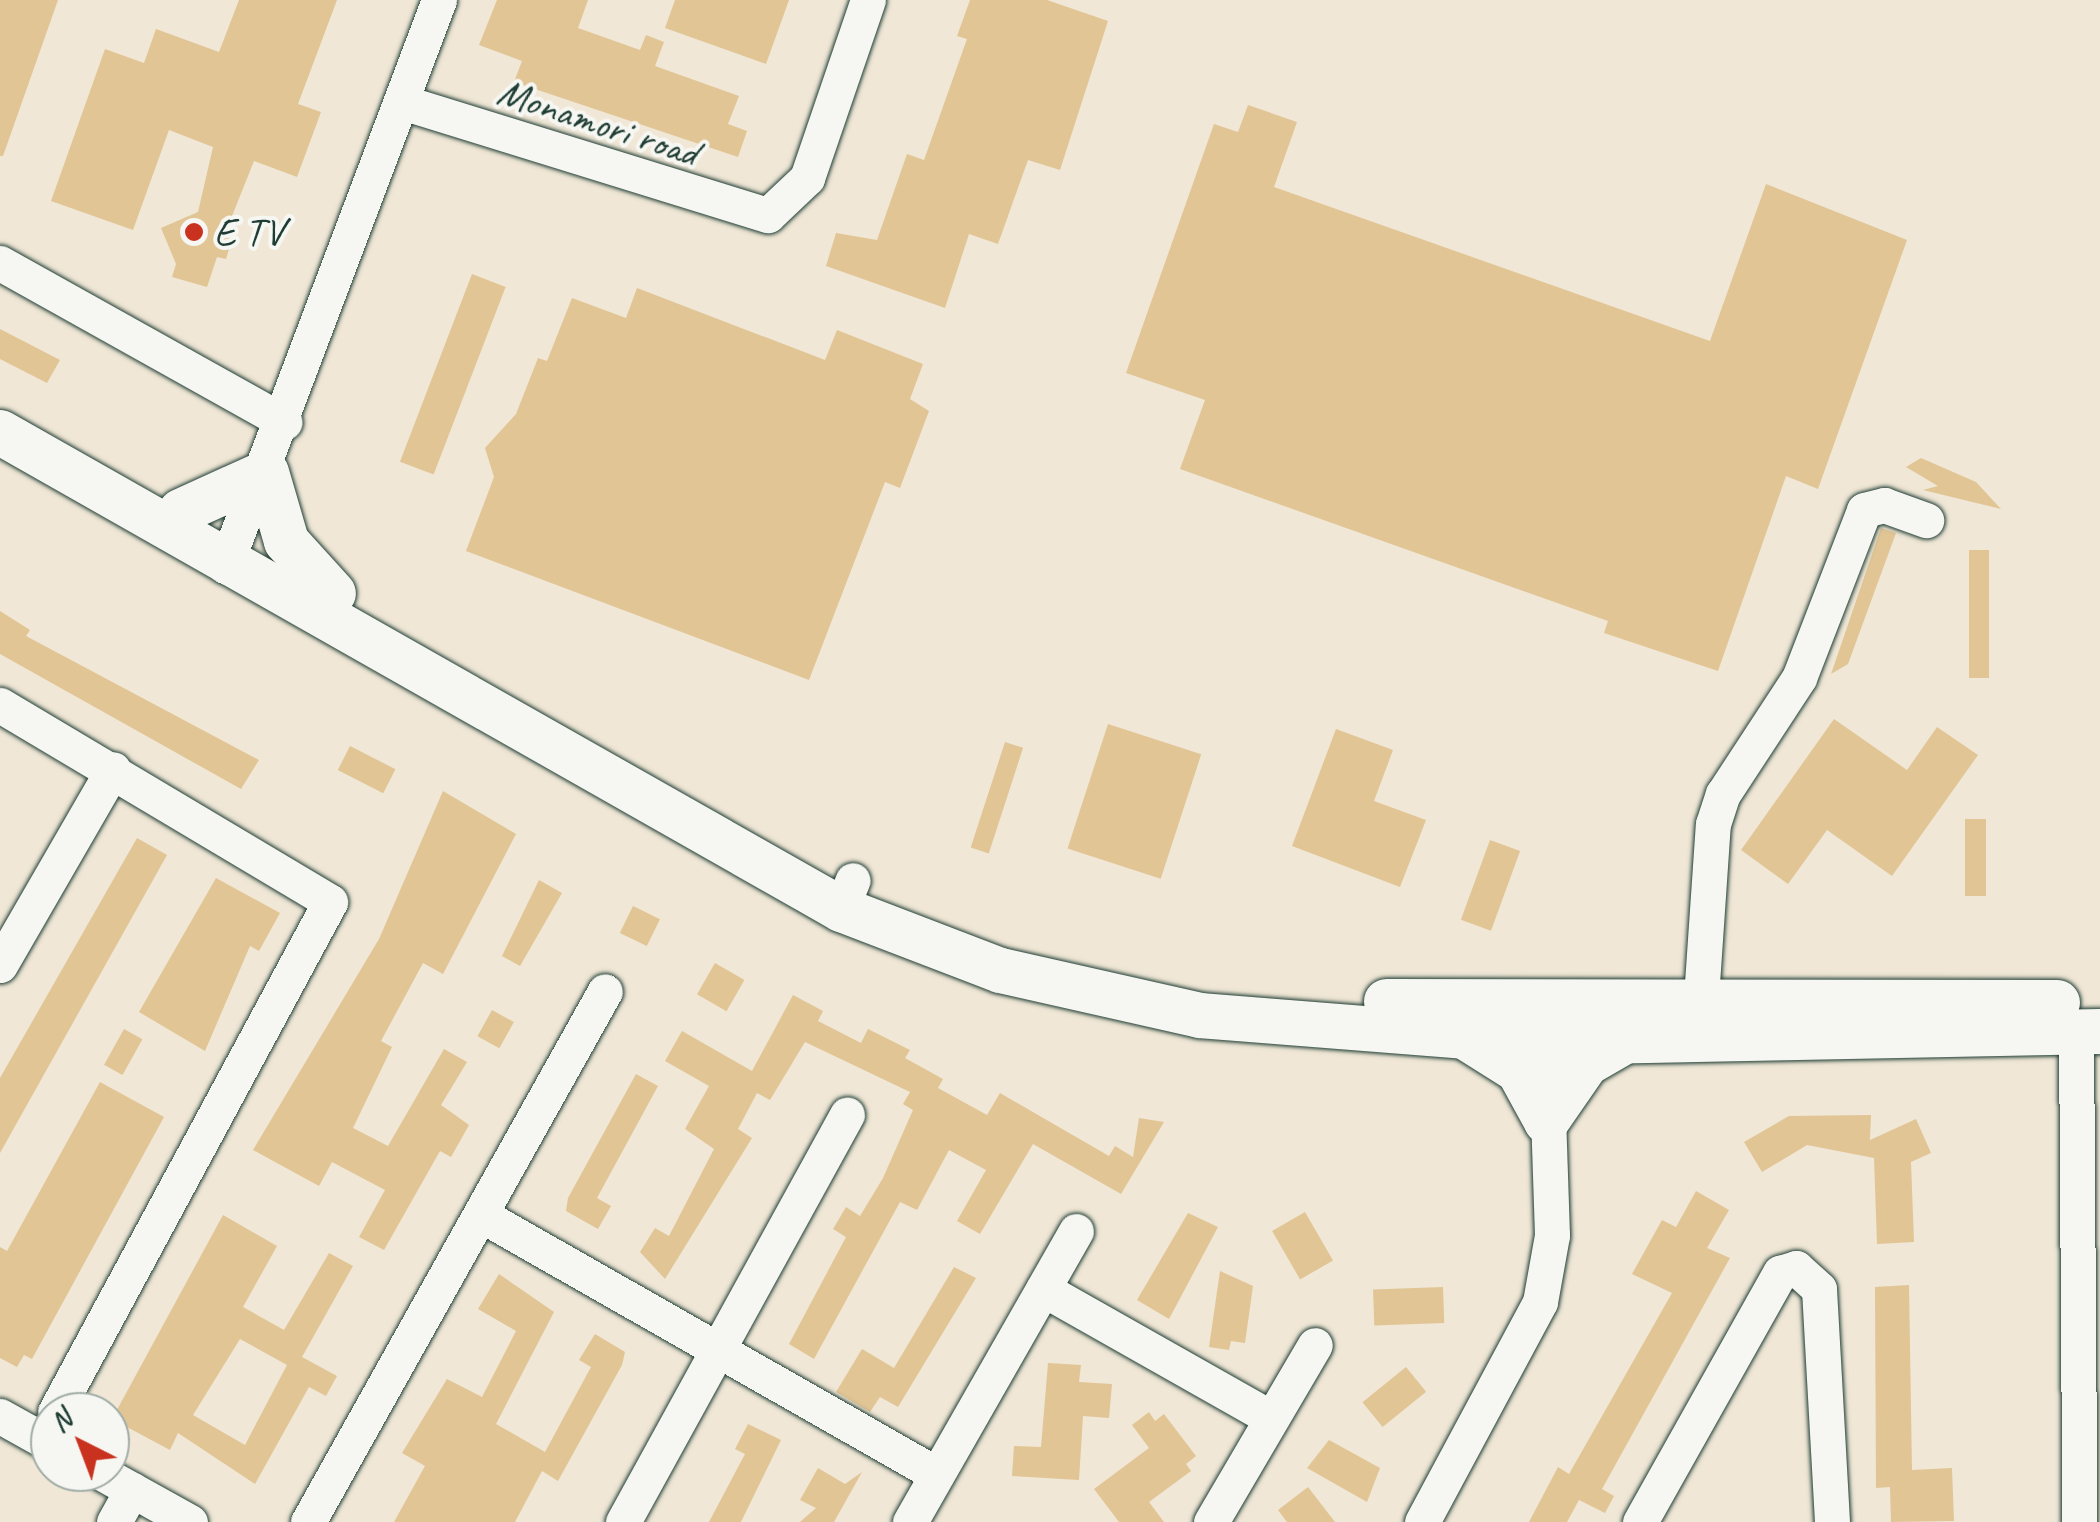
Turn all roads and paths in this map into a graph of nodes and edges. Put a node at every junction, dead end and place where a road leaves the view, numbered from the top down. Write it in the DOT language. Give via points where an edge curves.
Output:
graph roads {
  1 [pos="439,0"];
  2 [pos="868,0"];
  3 [pos="402,102"];
  4 [pos="0,263"];
  5 [pos="0,406"];
  6 [pos="284,422"];
  7 [pos="0,432"];
  8 [pos="266,472"];
  9 [pos="180,512"];
  10 [pos="1926,520"];
  11 [pos="230,553"];
  12 [pos="334,593"];
  13 [pos="0,706"];
  14 [pos="113,769"];
  15 [pos="847,894"];
  16 [pos="0,965"];
  17 [pos="604,991"];
  18 [pos="1701,998"];
  19 [pos="2092,1021"];
  20 [pos="1545,1023"];
  21 [pos="1461,1034"];
  22 [pos="1624,1042"];
  23 [pos="847,1114"];
  24 [pos="1546,1121"];
  25 [pos="483,1216"];
  26 [pos="1076,1231"];
  27 [pos="1043,1289"];
  28 [pos="1315,1345"];
  29 [pos="716,1352"];
  30 [pos="69,1392"];
  31 [pos="0,1416"];
  32 [pos="1269,1417"];
  33 [pos="30,1424"];
  34 [pos="936,1474"];
  35 [pos="132,1490"];
  36 [pos="114,1522"];
  37 [pos="190,1522"];
  38 [pos="308,1522"];
  39 [pos="623,1522"];
  40 [pos="910,1522"];
  41 [pos="1211,1522"];
  42 [pos="1422,1522"];
  43 [pos="1640,1522"];
  44 [pos="1832,1522"];
  45 [pos="2079,1522"];
  1 -- 3 [label="street"];
  2 -- 3 [label="street, Monamori road" via="807,178 768,215"];
  3 -- 6 [label="street"];
  4 -- 6 [label="street"];
  5 -- 9 [label="main road"];
  6 -- 8 [label="street"];
  7 -- 11 [label="main road"];
  8 -- 9 [label="main road"];
  8 -- 11 [label="street"];
  8 -- 12 [label="main road" via="286,541"];
  9 -- 11 [label="main road"];
  10 -- 18 [label="street" via="1884,505 1864,510 1799,678 1724,794 1712,824"];
  11 -- 12 [label="main road"];
  11 -- 15 [label="main road"];
  12 -- 15 [label="main road"];
  13 -- 14 [label="street"];
  14 -- 16 [label="street"];
  14 -- 30 [label="street" via="322,890 330,915"];
  15 -- 20 [label="main road" via="1101,969"];
  15 -- 21 [label="main road" via="1000,970 1114,1000"];
  17 -- 25 [label="street"];
  18 -- 19 [label="main road"];
  18 -- 20 [label="main road"];
  19 -- 22 [label="main road"];
  19 -- 45 [label="street"];
  20 -- 21 [label="main road"];
  20 -- 22 [label="main road"];
  20 -- 24 [label="street"];
  21 -- 24 [label="main road" via="1518,1070"];
  22 -- 24 [label="main road" via="1586,1063"];
  23 -- 29 [label="street"];
  24 -- 42 [label="street" via="1552,1236 1540,1302"];
  25 -- 29 [label="street"];
  25 -- 38 [label="street"];
  26 -- 27 [label="street"];
  27 -- 32 [label="street"];
  27 -- 34 [label="street"];
  28 -- 32 [label="street"];
  29 -- 34 [label="street"];
  29 -- 39 [label="street"];
  31 -- 33 [label="street"];
  32 -- 41 [label="street"];
  34 -- 40 [label="street"];
  35 -- 36 [label="street"];
  35 -- 37 [label="street"];
  43 -- 44 [label="street" via="1780,1273 1796,1268 1819,1289"];
}
